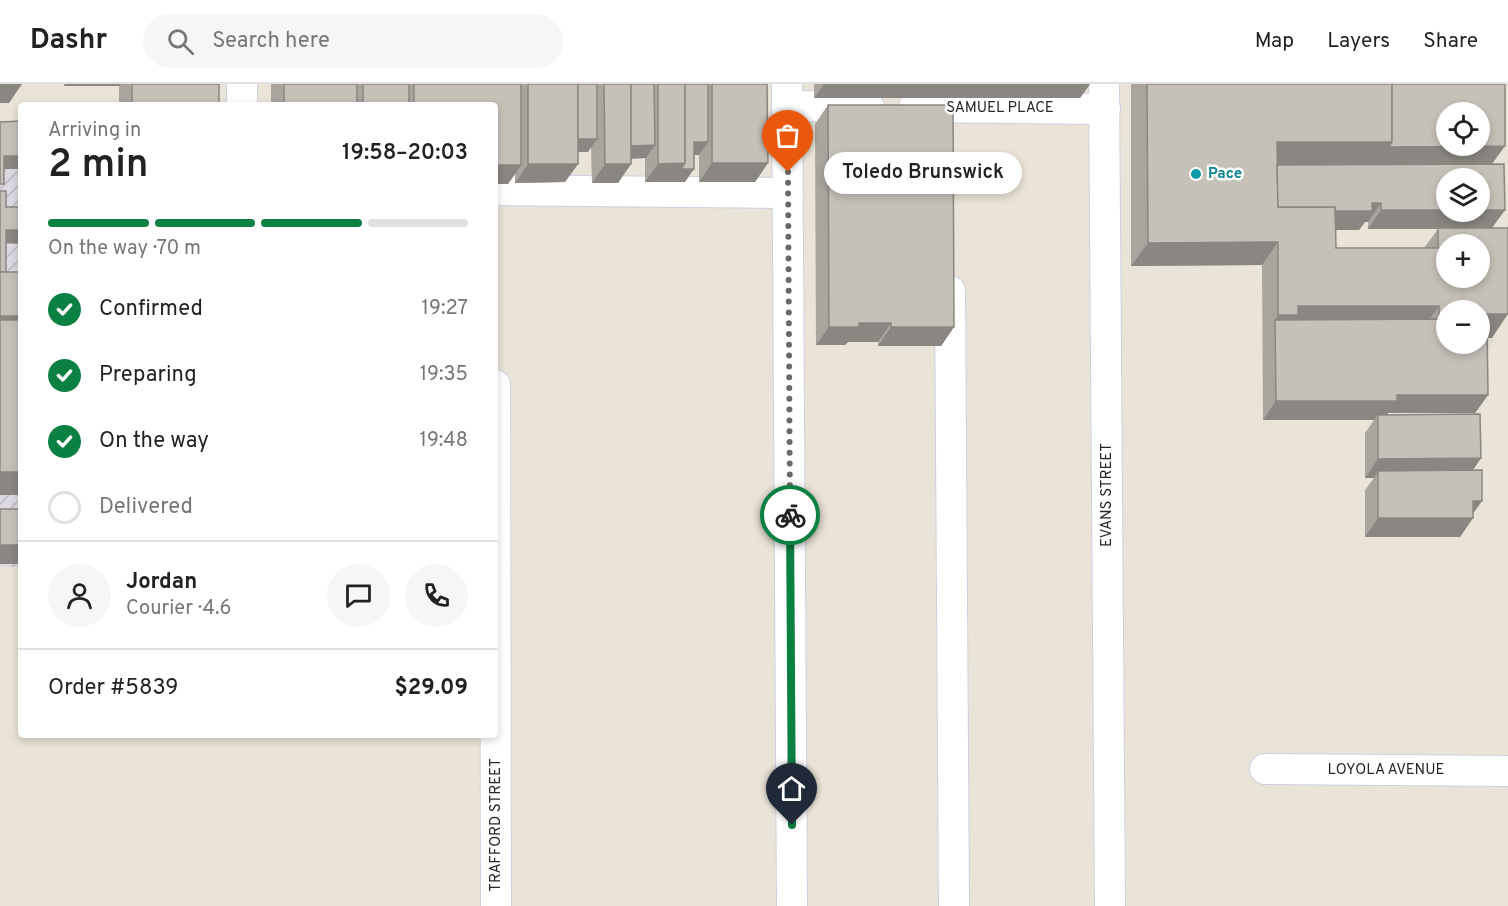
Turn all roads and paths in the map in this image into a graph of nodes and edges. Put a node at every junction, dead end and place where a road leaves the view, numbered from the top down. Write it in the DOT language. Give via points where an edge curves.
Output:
graph roads {
  1 [pos="242,84"];
  2 [pos="788,95"];
  3 [pos="1105,96"];
  4 [pos="242,102"];
  5 [pos="498,190"];
  6 [pos="788,193"];
  7 [pos="950,262"];
  8 [pos="496,738"];
  9 [pos="1265,769"];
  10 [pos="1508,771"];
  11 [pos="496,906"];
  12 [pos="792,906"];
  13 [pos="954,906"];
  14 [pos="1110,906"];
  1 -- 4 [label="street"];
  2 -- 3 [label="street, SAMUEL PLACE" via="949,119"];
  2 -- 6 [label="street"];
  3 -- 14 [label="street, EVANS STREET"];
  5 -- 6 [label="street"];
  6 -- 12 [label="street"];
  7 -- 13 [label="street"];
  8 -- 11 [label="street, TRAFFORD STREET"];
  9 -- 10 [label="street, LOYOLA AVENUE"];
}
